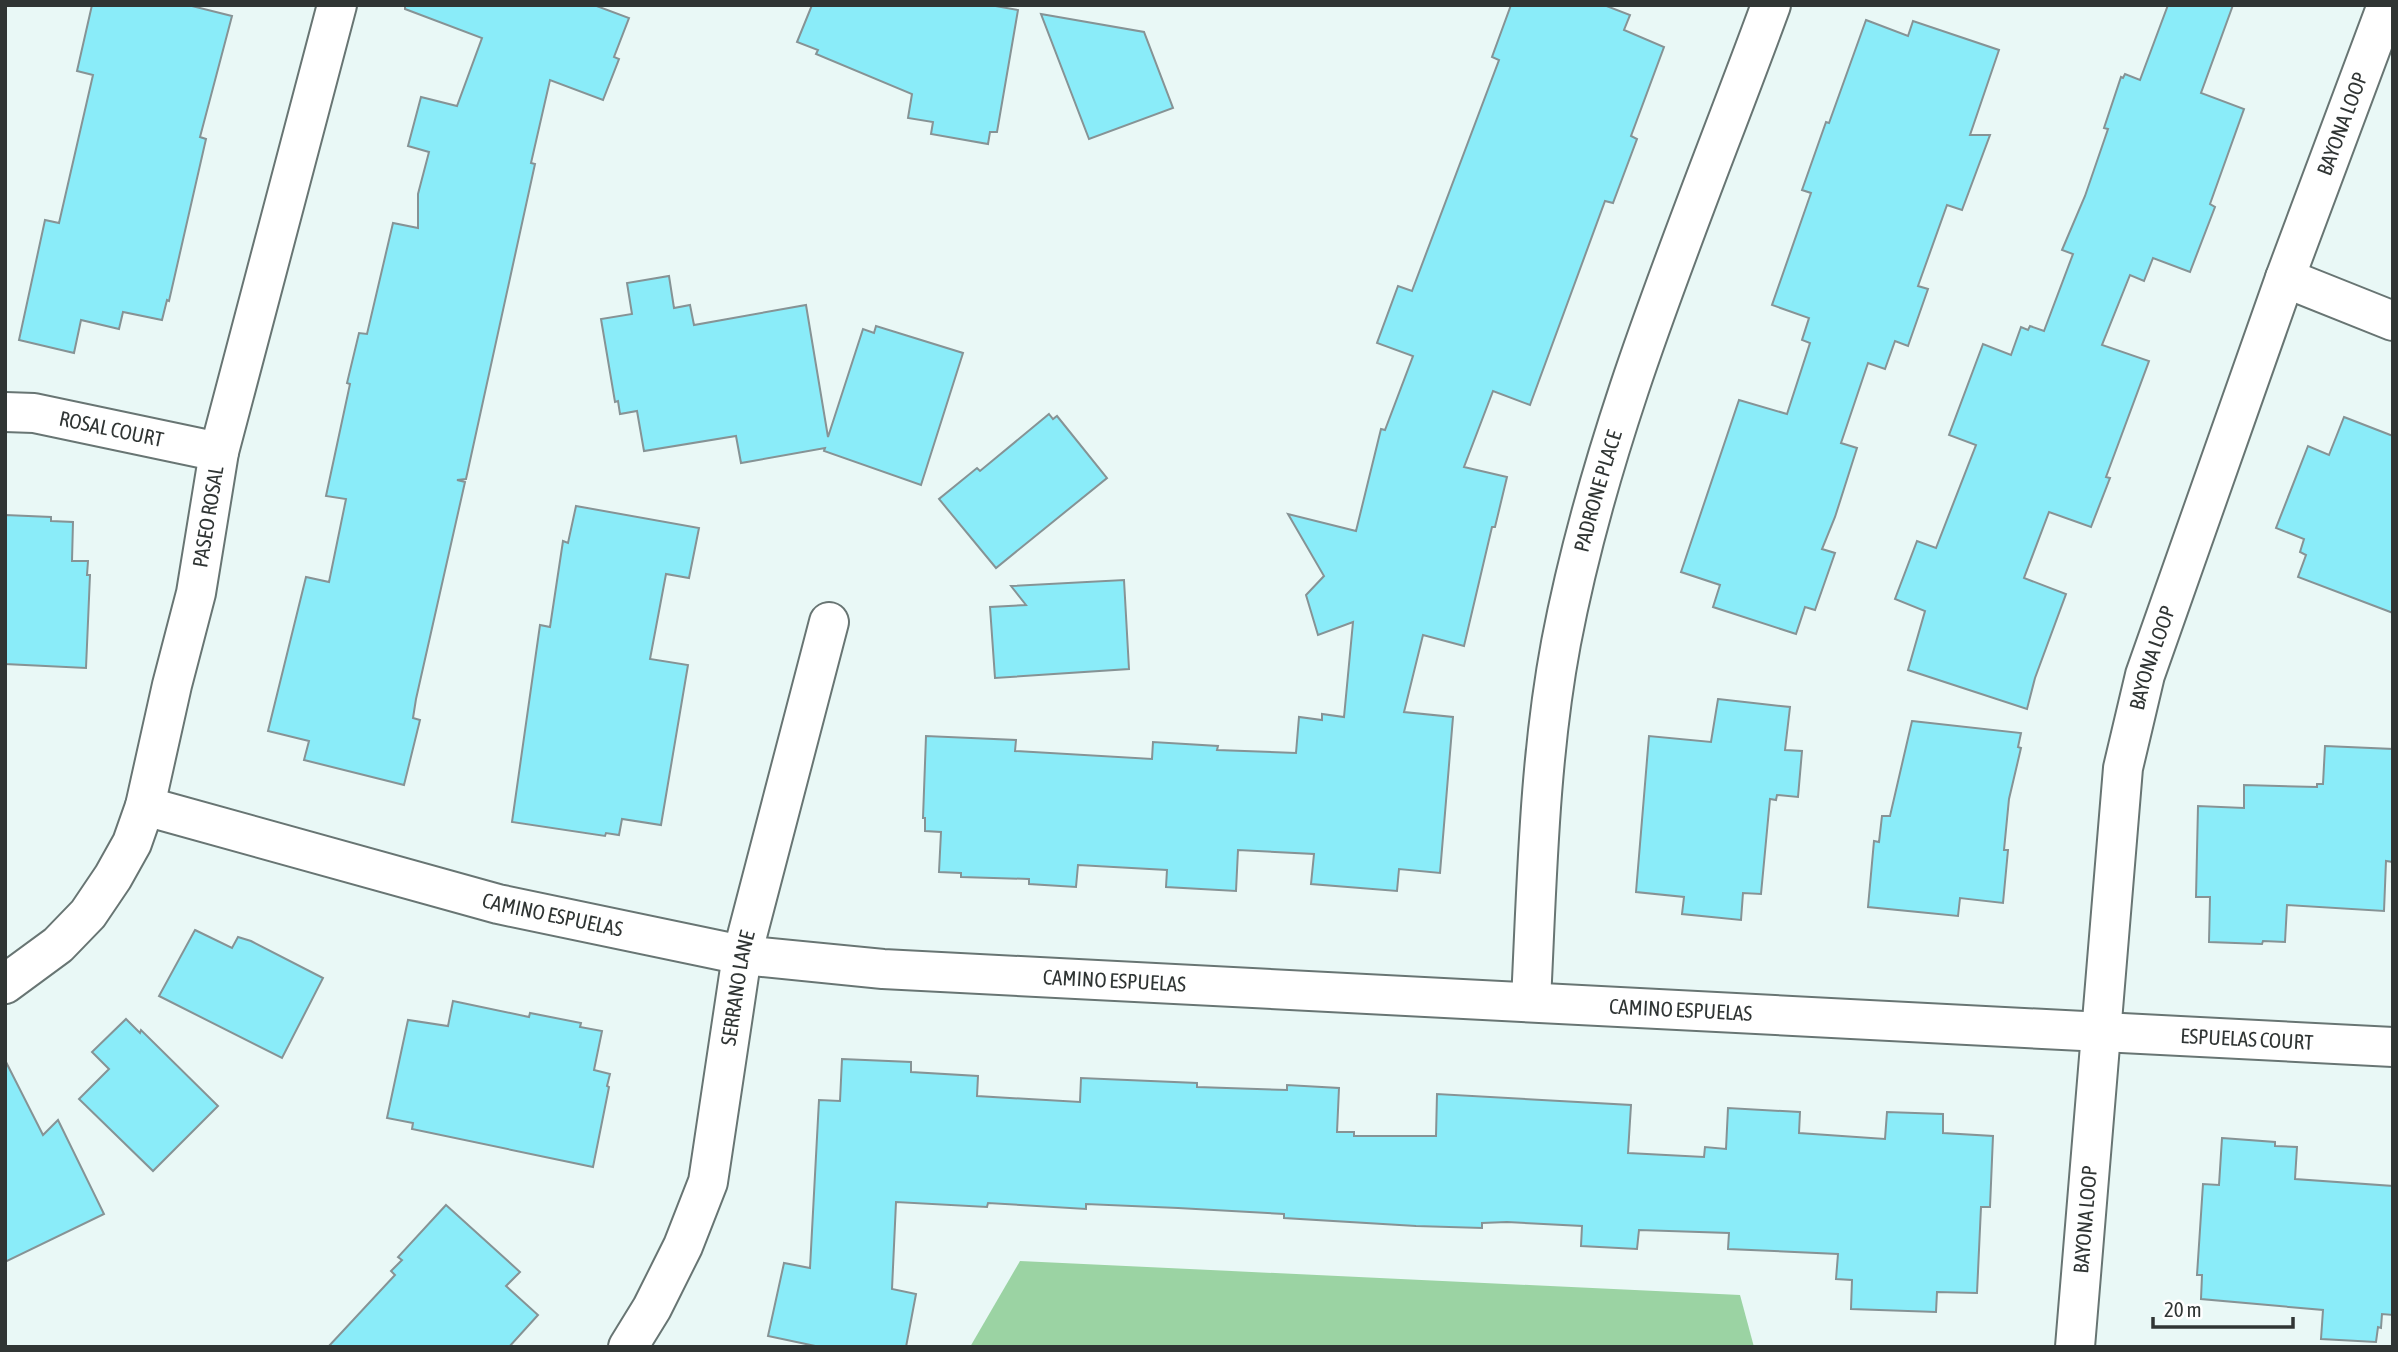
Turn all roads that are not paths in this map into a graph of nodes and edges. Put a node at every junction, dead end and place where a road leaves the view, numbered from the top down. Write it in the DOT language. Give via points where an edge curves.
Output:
graph roads {
  1 [pos="337,5"];
  2 [pos="1770,5"];
  3 [pos="2387,5"];
  4 [pos="2285,278"];
  5 [pos="2393,321"];
  6 [pos="5,412"];
  7 [pos="219,452"];
  8 [pos="829,622"];
  9 [pos="145,806"];
  10 [pos="742,956"];
  11 [pos="5,984"];
  12 [pos="1531,1001"];
  13 [pos="2100,1034"];
  14 [pos="2393,1047"];
  15 [pos="628,1347"];
  16 [pos="2075,1347"];
  1 -- 7 [label="street, PASEO ROSAL"];
  2 -- 12 [label="street, PADRONE PLACE" via="1625,395 1561,642 1543,762"];
  3 -- 4 [label="street, BAYONA LOOP"];
  4 -- 5 [label="street"];
  4 -- 13 [label="street, BAYONA LOOP" via="2145,675 2123,768"];
  6 -- 7 [label="street, ROSAL COURT" via="34,413"];
  7 -- 9 [label="street, PASEO ROSAL" via="196,593"];
  8 -- 10 [label="street, SERRANO LANE"];
  9 -- 10 [label="street, CAMINO ESPUELAS" via="498,904"];
  9 -- 11 [label="street, PASEO ROSAL" via="132,843 88,914 58,945"];
  10 -- 12 [label="street, CAMINO ESPUELAS" via="883,969"];
  10 -- 15 [label="street, SERRANO LANE" via="708,1182 678,1256"];
  12 -- 13 [label="street, CAMINO ESPUELAS"];
  13 -- 14 [label="street, ESPUELAS COURT"];
  13 -- 16 [label="street, BAYONA LOOP"];
}
